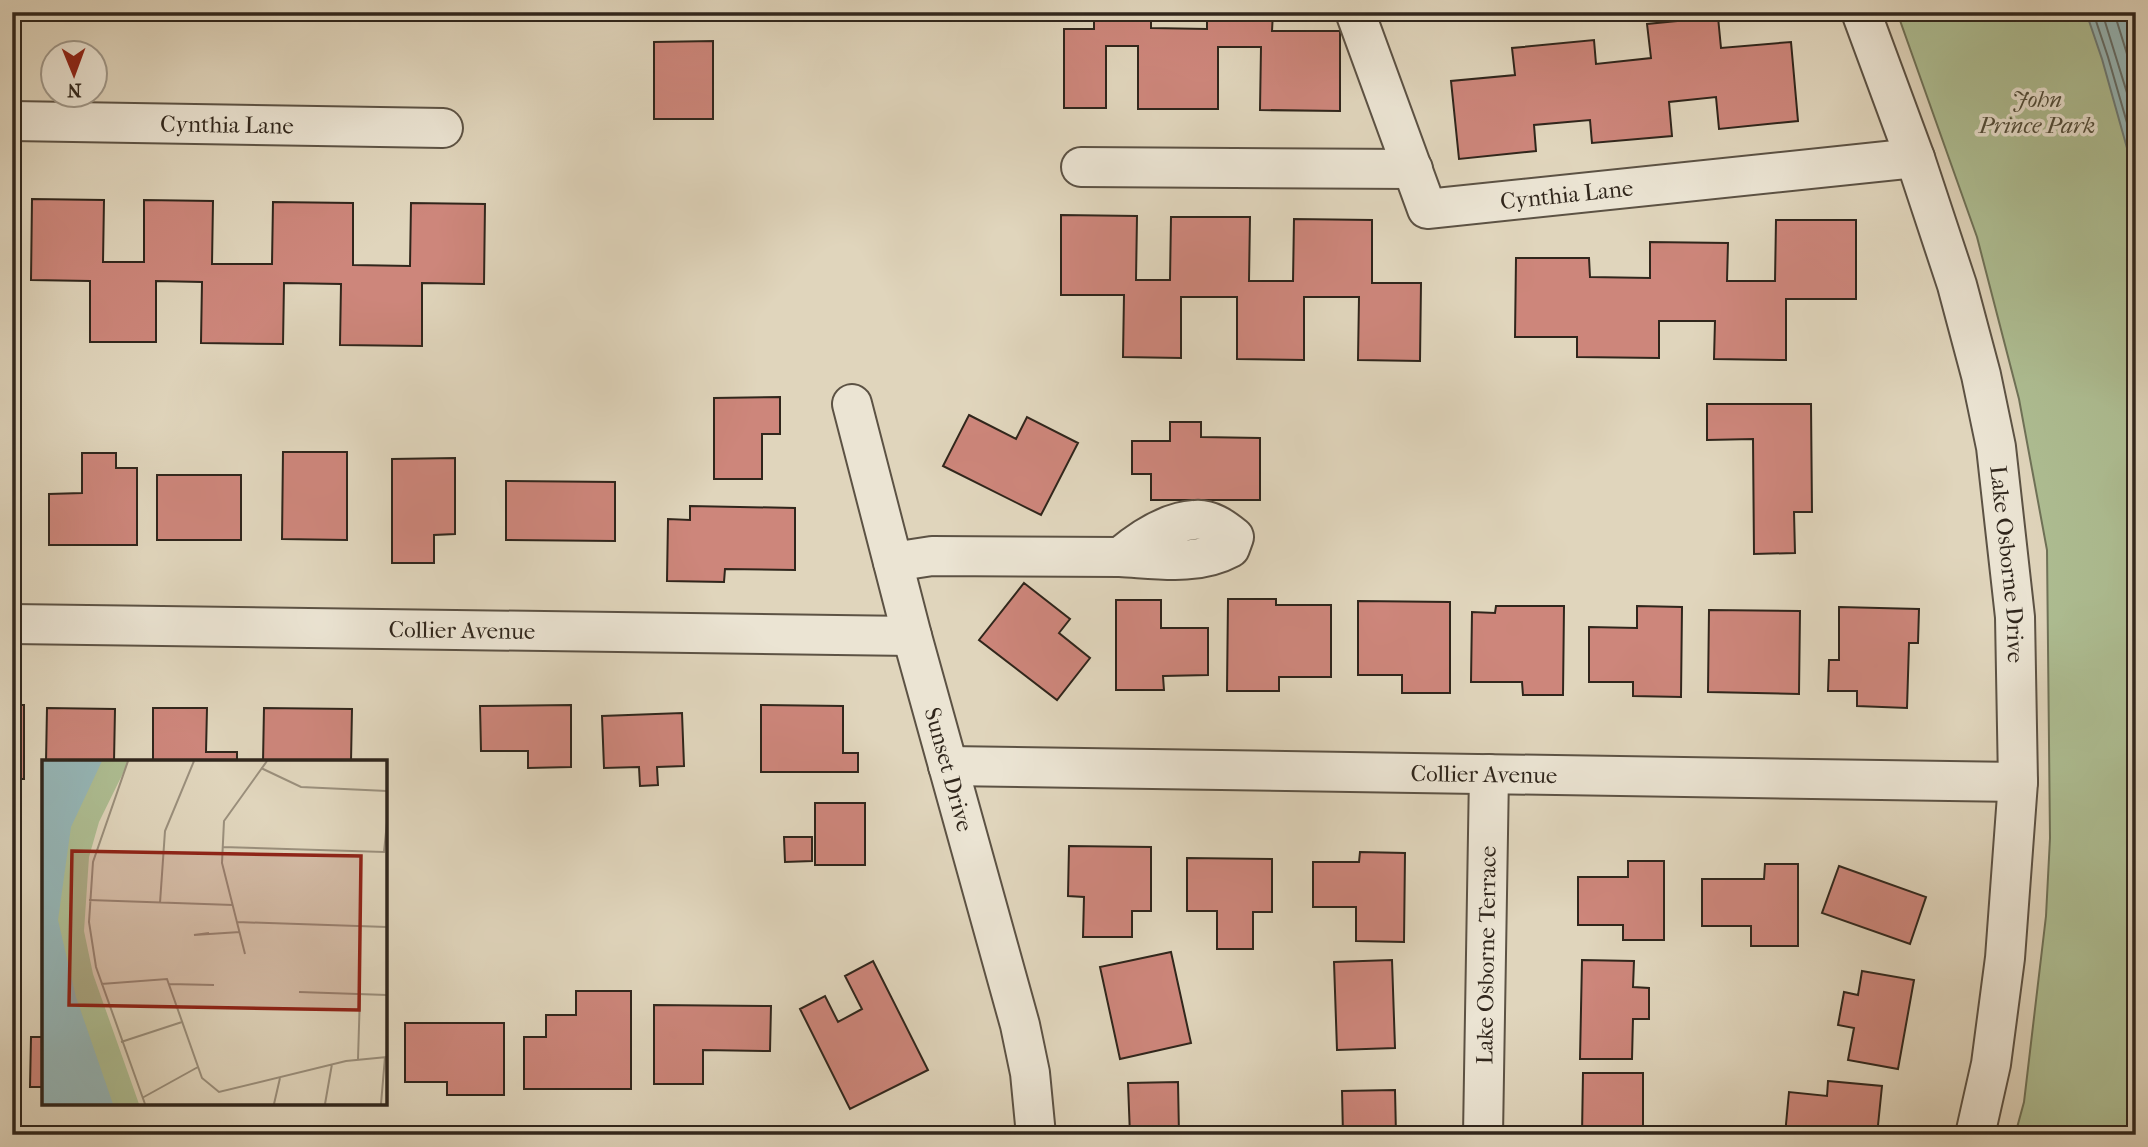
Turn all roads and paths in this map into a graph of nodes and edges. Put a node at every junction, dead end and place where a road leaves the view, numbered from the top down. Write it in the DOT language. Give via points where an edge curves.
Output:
graph roads {
  1 [pos="1355,12"];
  2 [pos="1861,12"];
  3 [pos="12,121"];
  4 [pos="443,128"];
  5 [pos="1915,159"];
  6 [pos="1081,167"];
  7 [pos="1413,169"];
  8 [pos="852,404"];
  9 [pos="1120,557"];
  10 [pos="893,562"];
  11 [pos="12,624"];
  12 [pos="912,636"];
  13 [pos="948,766"];
  14 [pos="1489,774"];
  15 [pos="2018,782"];
  16 [pos="1036,1135"];
  17 [pos="1483,1135"];
  18 [pos="1975,1135"];
  1 -- 7 [label="street, Cynthia Lane"];
  2 -- 5 [label="street, Lake Osborne Drive"];
  3 -- 4 [label="street, Cynthia Lane"];
  5 -- 7 [label="street, Cynthia Lane" via="1427,209"];
  5 -- 15 [label="street, Lake Osborne Drive" via="1957,285 1996,447 2015,617"];
  6 -- 7 [label="street"];
  8 -- 10 [label="street, Sunset Drive"];
  9 -- 10 [label="street" via="932,556"];
  10 -- 12 [label="street, Sunset Drive"];
  11 -- 12 [label="street, Collier Avenue"];
  12 -- 13 [label="street, Sunset Drive"];
  13 -- 14 [label="street, Collier Avenue"];
  13 -- 16 [label="street, Sunset Drive" via="1020,1025"];
  14 -- 15 [label="street, Collier Avenue"];
  14 -- 17 [label="street, Lake Osborne Terrace"];
  15 -- 18 [label="street, Lake Osborne Drive" via="2005,958 1991,1064"];
}
